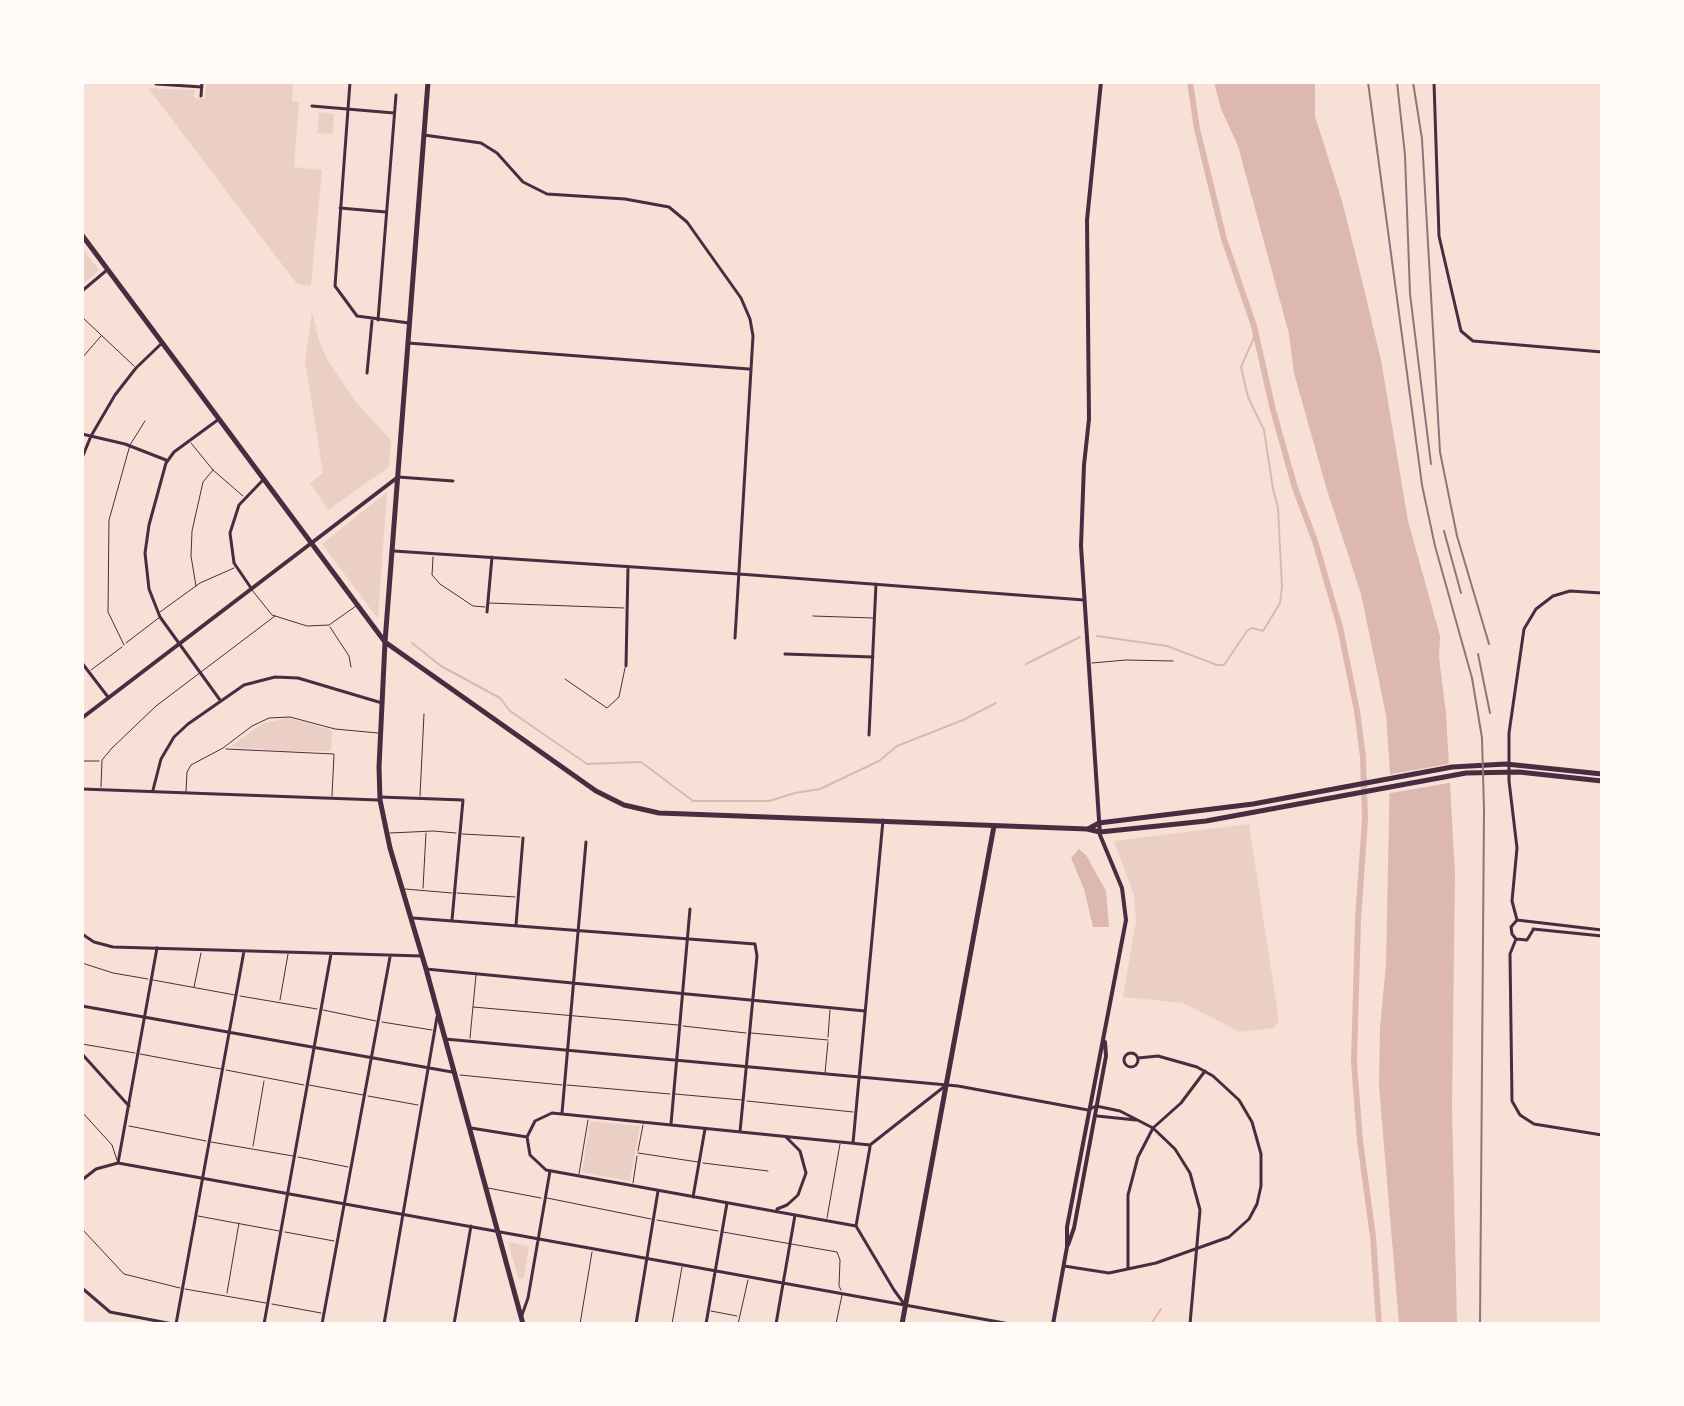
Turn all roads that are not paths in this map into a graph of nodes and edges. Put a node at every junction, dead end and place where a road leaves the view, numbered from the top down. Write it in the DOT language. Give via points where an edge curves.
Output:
graph roads {
  1 [pos="350,82"];
  2 [pos="428,82"];
  3 [pos="1101,82"];
  4 [pos="1434,82"];
  5 [pos="156,84"];
  6 [pos="202,84"];
  7 [pos="396,95"];
  8 [pos="201,96"];
  9 [pos="312,106"];
  10 [pos="348,109"];
  11 [pos="394,113"];
  12 [pos="424,135"];
  13 [pos="340,208"];
  14 [pos="386,212"];
  15 [pos="82,235"];
  16 [pos="107,269"];
  17 [pos="82,291"];
  18 [pos="82,317"];
  19 [pos="372,319"];
  20 [pos="378,320"];
  21 [pos="409,323"];
  22 [pos="101,336"];
  23 [pos="162,343"];
  24 [pos="408,343"];
  25 [pos="1602,352"];
  26 [pos="82,358"];
  27 [pos="136,368"];
  28 [pos="749,369"];
  29 [pos="367,373"];
  30 [pos="220,419"];
  31 [pos="145,421"];
  32 [pos="82,434"];
  33 [pos="91,436"];
  34 [pos="189,441"];
  35 [pos="130,445"];
  36 [pos="82,458"];
  37 [pos="167,460"];
  38 [pos="213,470"];
  39 [pos="398,477"];
  40 [pos="264,479"];
  41 [pos="453,481"];
  42 [pos="245,498"];
  43 [pos="311,542"];
  44 [pos="392,551"];
  45 [pos="433,554"];
  46 [pos="492,557"];
  47 [pos="236,567"];
  48 [pos="628,567"];
  49 [pos="739,574"];
  50 [pos="876,584"];
  51 [pos="196,586"];
  52 [pos="251,588"];
  53 [pos="1602,593"];
  54 [pos="1084,600"];
  55 [pos="357,606"];
  56 [pos="488,607"];
  57 [pos="627,608"];
  58 [pos="159,616"];
  59 [pos="275,616"];
  60 [pos="813,616"];
  61 [pos="875,618"];
  62 [pos="329,625"];
  63 [pos="735,638"];
  64 [pos="385,642"];
  65 [pos="178,644"];
  66 [pos="124,645"];
  67 [pos="785,654"];
  68 [pos="873,657"];
  69 [pos="1173,661"];
  70 [pos="82,663"];
  71 [pos="1089,663"];
  72 [pos="626,666"];
  73 [pos="351,667"];
  74 [pos="89,672"];
  75 [pos="199,673"];
  76 [pos="565,679"];
  77 [pos="108,697"];
  78 [pos="220,700"];
  79 [pos="382,703"];
  80 [pos="424,714"];
  81 [pos="82,718"];
  82 [pos="381,733"];
  83 [pos="869,735"];
  84 [pos="223,748"];
  85 [pos="102,760"];
  86 [pos="82,761"];
  87 [pos="1602,774"];
  88 [pos="1602,781"];
  89 [pos="82,789"];
  90 [pos="101,790"];
  91 [pos="153,792"];
  92 [pos="186,793"];
  93 [pos="332,798"];
  94 [pos="380,799"];
  95 [pos="420,799"];
  96 [pos="1254,808"];
  97 [pos="883,820"];
  98 [pos="1099,823"];
  99 [pos="994,826"];
  100 [pos="1087,829"];
  101 [pos="1100,832"];
  102 [pos="386,833"];
  103 [pos="426,833"];
  104 [pos="460,833"];
  105 [pos="523,838"];
  106 [pos="586,842"];
  107 [pos="402,889"];
  108 [pos="423,890"];
  109 [pos="455,893"];
  110 [pos="518,897"];
  111 [pos="690,909"];
  112 [pos="411,917"];
  113 [pos="452,920"];
  114 [pos="1517,920"];
  115 [pos="1529,921"];
  116 [pos="516,925"];
  117 [pos="1533,929"];
  118 [pos="579,930"];
  119 [pos="1602,930"];
  120 [pos="84,936"];
  121 [pos="1602,936"];
  122 [pos="688,938"];
  123 [pos="1516,939"];
  124 [pos="157,948"];
  125 [pos="201,950"];
  126 [pos="244,951"];
  127 [pos="288,953"];
  128 [pos="331,954"];
  129 [pos="422,956"];
  130 [pos="390,957"];
  131 [pos="82,963"];
  132 [pos="426,969"];
  133 [pos="476,974"];
  134 [pos="151,980"];
  135 [pos="573,984"];
  136 [pos="194,988"];
  137 [pos="683,994"];
  138 [pos="237,995"];
  139 [pos="752,1000"];
  140 [pos="280,1003"];
  141 [pos="82,1006"];
  142 [pos="473,1007"];
  143 [pos="830,1008"];
  144 [pos="320,1010"];
  145 [pos="865,1011"];
  146 [pos="571,1016"];
  147 [pos="145,1017"];
  148 [pos="437,1017"];
  149 [pos="379,1021"];
  150 [pos="680,1026"];
  151 [pos="434,1031"];
  152 [pos="229,1032"];
  153 [pos="749,1033"];
  154 [pos="1105,1036"];
  155 [pos="444,1038"];
  156 [pos="828,1040"];
  157 [pos="470,1041"];
  158 [pos="82,1044"];
  159 [pos="314,1047"];
  160 [pos="567,1050"];
  161 [pos="82,1054"];
  162 [pos="139,1054"];
  163 [pos="372,1057"];
  164 [pos="1138,1058"];
  165 [pos="677,1061"];
  166 [pos="746,1067"];
  167 [pos="430,1068"];
  168 [pos="222,1070"];
  169 [pos="1205,1071"];
  170 [pos="452,1072"];
  171 [pos="825,1074"];
  172 [pos="265,1078"];
  173 [pos="859,1078"];
  174 [pos="307,1085"];
  175 [pos="565,1085"];
  176 [pos="945,1086"];
  177 [pos="674,1094"];
  178 [pos="363,1095"];
  179 [pos="743,1100"];
  180 [pos="129,1106"];
  181 [pos="423,1106"];
  182 [pos="1096,1106"];
  183 [pos="1088,1110"];
  184 [pos="82,1112"];
  185 [pos="856,1112"];
  186 [pos="562,1113"];
  187 [pos="1095,1115"];
  188 [pos="588,1116"];
  189 [pos="1136,1120"];
  190 [pos="643,1122"];
  191 [pos="671,1124"];
  192 [pos="125,1126"];
  193 [pos="468,1128"];
  194 [pos="705,1128"];
  195 [pos="1153,1128"];
  196 [pos="740,1132"];
  197 [pos="1602,1135"];
  198 [pos="784,1136"];
  199 [pos="527,1137"];
  200 [pos="210,1142"];
  201 [pos="841,1142"];
  202 [pos="853,1143"];
  203 [pos="870,1145"];
  204 [pos="252,1149"];
  205 [pos="638,1153"];
  206 [pos="295,1157"];
  207 [pos="699,1162"];
  208 [pos="118,1163"];
  209 [pos="350,1167"];
  210 [pos="550,1171"];
  211 [pos="768,1171"];
  212 [pos="82,1172"];
  213 [pos="579,1176"];
  214 [pos="84,1178"];
  215 [pos="204,1179"];
  216 [pos="632,1185"];
  217 [pos="485,1187"];
  218 [pos="658,1191"];
  219 [pos="288,1194"];
  220 [pos="693,1197"];
  221 [pos="546,1198"];
  222 [pos="344,1203"];
  223 [pos="727,1203"];
  224 [pos="773,1211"];
  225 [pos="404,1214"];
  226 [pos="795,1215"];
  227 [pos="197,1216"];
  228 [pos="654,1219"];
  229 [pos="827,1220"];
  230 [pos="239,1223"];
  231 [pos="471,1226"];
  232 [pos="856,1226"];
  233 [pos="82,1229"];
  234 [pos="281,1231"];
  235 [pos="722,1231"];
  236 [pos="498,1232"];
  237 [pos="538,1239"];
  238 [pos="337,1242"];
  239 [pos="790,1244"];
  240 [pos="1067,1247"];
  241 [pos="1197,1247"];
  242 [pos="593,1248"];
  243 [pos="647,1259"];
  244 [pos="682,1265"];
  245 [pos="1064,1266"];
  246 [pos="1128,1270"];
  247 [pos="715,1271"];
  248 [pos="748,1276"];
  249 [pos="784,1282"];
  250 [pos="82,1288"];
  251 [pos="183,1288"];
  252 [pos="842,1293"];
  253 [pos="226,1296"];
  254 [pos="268,1303"];
  255 [pos="905,1305"];
  256 [pos="709,1311"];
  257 [pos="324,1313"];
  258 [pos="522,1315"];
  259 [pos="740,1316"];
  260 [pos="175,1324"];
  261 [pos="264,1324"];
  262 [pos="322,1324"];
  263 [pos="384,1324"];
  264 [pos="454,1324"];
  265 [pos="523,1324"];
  266 [pos="580,1324"];
  267 [pos="636,1324"];
  268 [pos="672,1324"];
  269 [pos="706,1324"];
  270 [pos="738,1324"];
  271 [pos="776,1324"];
  272 [pos="836,1324"];
  273 [pos="902,1324"];
  274 [pos="1010,1324"];
  275 [pos="1053,1324"];
  276 [pos="1190,1324"];
  1 -- 10 [label="street"];
  2 -- 12 [label="main road"];
  3 -- 54 [label="street" via="1086,248 1090,325 1081,546"];
  4 -- 25 [label="street" via="1439,236 1461,331 1473,341"];
  5 -- 6 [label="street"];
  6 -- 8 [label="street"];
  7 -- 11 [label="street"];
  9 -- 10 [label="street"];
  10 -- 11 [label="street"];
  10 -- 13 [label="street"];
  11 -- 14 [label="street"];
  12 -- 21 [label="main road"];
  12 -- 28 [label="street" via="487,146 523,182 547,194 640,201 678,212 746,307 753,336"];
  13 -- 14 [label="street"];
  13 -- 19 [label="street" via="335,286 351,311"];
  14 -- 20 [label="street"];
  15 -- 16 [label="main road"];
  16 -- 17 [label="street"];
  16 -- 23 [label="main road"];
  18 -- 22 [label="lane"];
  19 -- 20 [label="street"];
  19 -- 29 [label="street"];
  20 -- 21 [label="street"];
  21 -- 24 [label="main road"];
  22 -- 26 [label="lane"];
  22 -- 27 [label="lane"];
  23 -- 27 [label="street"];
  23 -- 30 [label="main road"];
  24 -- 28 [label="street"];
  24 -- 39 [label="main road"];
  27 -- 33 [label="street"];
  28 -- 49 [label="street"];
  30 -- 34 [label="street"];
  30 -- 40 [label="main road"];
  31 -- 35 [label="lane"];
  32 -- 33 [label="street"];
  33 -- 35 [label="street"];
  33 -- 36 [label="street"];
  34 -- 37 [label="street"];
  34 -- 38 [label="lane"];
  35 -- 37 [label="street"];
  35 -- 66 [label="lane" via="113,498 108,536 108,612"];
  37 -- 58 [label="street" via="145,553"];
  38 -- 42 [label="lane"];
  38 -- 51 [label="lane" via="203,482 192,531"];
  39 -- 41 [label="street"];
  39 -- 43 [label="street"];
  39 -- 44 [label="main road"];
  40 -- 42 [label="street"];
  40 -- 43 [label="main road"];
  42 -- 47 [label="street" via="230,533"];
  43 -- 52 [label="street"];
  43 -- 55 [label="main road"];
  44 -- 45 [label="street"];
  44 -- 64 [label="main road"];
  45 -- 46 [label="street"];
  45 -- 56 [label="lane" via="432,575 440,584 473,606"];
  46 -- 48 [label="street"];
  46 -- 56 [label="street"];
  47 -- 51 [label="lane"];
  47 -- 52 [label="street"];
  48 -- 49 [label="street"];
  48 -- 57 [label="street"];
  49 -- 50 [label="street"];
  49 -- 63 [label="street"];
  50 -- 54 [label="street"];
  50 -- 61 [label="street"];
  51 -- 58 [label="lane"];
  52 -- 59 [label="lane"];
  52 -- 65 [label="street"];
  53 -- 114 [label="street" via="1553,596 1536,609 1524,629 1509,733 1517,848 1512,901"];
  54 -- 71 [label="street"];
  55 -- 62 [label="lane"];
  55 -- 64 [label="main road"];
  56 -- 57 [label="lane"];
  57 -- 72 [label="street"];
  58 -- 65 [label="street"];
  58 -- 66 [label="lane"];
  59 -- 62 [label="lane" via="307,626"];
  59 -- 75 [label="lane"];
  60 -- 61 [label="lane"];
  61 -- 68 [label="street"];
  62 -- 73 [label="lane"];
  64 -- 79 [label="main road"];
  64 -- 97 [label="main road" via="598,793 624,805 659,813"];
  65 -- 75 [label="street"];
  65 -- 77 [label="street"];
  66 -- 74 [label="lane"];
  67 -- 68 [label="street"];
  68 -- 83 [label="street"];
  69 -- 71 [label="lane"];
  70 -- 74 [label="street"];
  71 -- 98 [label="street"];
  72 -- 76 [label="lane" via="619,697 607,708"];
  74 -- 77 [label="street"];
  75 -- 78 [label="street"];
  75 -- 85 [label="lane" via="152,709"];
  77 -- 81 [label="street"];
  78 -- 79 [label="street" via="251,683 287,677"];
  78 -- 91 [label="street" via="174,737 161,759"];
  79 -- 82 [label="main road"];
  80 -- 95 [label="lane"];
  82 -- 84 [label="lane" via="277,717 252,726"];
  82 -- 94 [label="main road"];
  84 -- 92 [label="lane" via="189,767"];
  84 -- 93 [label="lane" via="334,754"];
  85 -- 86 [label="lane"];
  85 -- 90 [label="lane"];
  87 -- 96 [label="main road" via="1520,765 1465,766"];
  88 -- 96 [label="main road" via="1519,772 1466,773"];
  89 -- 90 [label="street"];
  90 -- 91 [label="street"];
  91 -- 92 [label="street"];
  92 -- 93 [label="street"];
  93 -- 94 [label="street"];
  94 -- 95 [label="street"];
  94 -- 102 [label="main road"];
  95 -- 104 [label="street" via="463,800"];
  96 -- 98 [label="main road"];
  96 -- 101 [label="main road" via="1181,825"];
  97 -- 99 [label="main road"];
  97 -- 145 [label="street"];
  98 -- 100 [label="main road"];
  98 -- 101 [label="street"];
  99 -- 100 [label="main road"];
  99 -- 176 [label="main road"];
  100 -- 101 [label="main road"];
  101 -- 154 [label="street" via="1122,888 1126,920"];
  102 -- 103 [label="lane"];
  102 -- 107 [label="main road"];
  103 -- 104 [label="lane"];
  103 -- 108 [label="lane"];
  104 -- 105 [label="lane"];
  104 -- 109 [label="street"];
  105 -- 110 [label="street"];
  106 -- 118 [label="street"];
  107 -- 108 [label="lane"];
  107 -- 112 [label="main road"];
  108 -- 109 [label="lane"];
  109 -- 110 [label="lane"];
  109 -- 113 [label="street"];
  110 -- 116 [label="street"];
  111 -- 122 [label="street"];
  112 -- 113 [label="street"];
  112 -- 129 [label="main road"];
  113 -- 116 [label="street"];
  114 -- 115 [label="street"];
  114 -- 123 [label="street" via="1511,931"];
  115 -- 117 [label="street"];
  115 -- 119 [label="street"];
  116 -- 118 [label="street"];
  117 -- 121 [label="street"];
  117 -- 123 [label="street" via="1527,940"];
  118 -- 122 [label="street"];
  118 -- 135 [label="street"];
  120 -- 124 [label="street" via="107,946"];
  122 -- 137 [label="street"];
  122 -- 139 [label="street" via="755,944"];
  123 -- 197 [label="street" via="1510,954 1512,1101 1534,1124"];
  124 -- 125 [label="street"];
  124 -- 134 [label="street"];
  125 -- 126 [label="street"];
  125 -- 136 [label="lane"];
  126 -- 127 [label="street"];
  126 -- 138 [label="street"];
  127 -- 128 [label="street"];
  127 -- 140 [label="lane"];
  128 -- 130 [label="street"];
  128 -- 144 [label="street"];
  129 -- 130 [label="street"];
  129 -- 132 [label="main road"];
  130 -- 149 [label="street"];
  131 -- 134 [label="lane"];
  132 -- 133 [label="street"];
  132 -- 148 [label="main road"];
  133 -- 135 [label="street"];
  133 -- 142 [label="lane"];
  134 -- 136 [label="lane"];
  134 -- 147 [label="street"];
  135 -- 137 [label="street"];
  135 -- 146 [label="street"];
  136 -- 138 [label="lane"];
  137 -- 139 [label="street"];
  137 -- 150 [label="street"];
  138 -- 140 [label="lane"];
  138 -- 152 [label="street"];
  139 -- 143 [label="street"];
  139 -- 153 [label="street"];
  140 -- 144 [label="lane"];
  141 -- 147 [label="street"];
  142 -- 146 [label="lane"];
  142 -- 157 [label="lane"];
  143 -- 145 [label="street"];
  143 -- 156 [label="lane"];
  144 -- 149 [label="lane"];
  144 -- 159 [label="street"];
  145 -- 173 [label="street"];
  146 -- 150 [label="lane"];
  146 -- 160 [label="street"];
  147 -- 152 [label="street"];
  147 -- 162 [label="street"];
  148 -- 151 [label="street"];
  148 -- 155 [label="main road"];
  149 -- 151 [label="lane"];
  149 -- 163 [label="street"];
  150 -- 153 [label="lane"];
  150 -- 165 [label="street"];
  151 -- 167 [label="street"];
  152 -- 159 [label="street"];
  152 -- 168 [label="street"];
  153 -- 156 [label="lane"];
  153 -- 166 [label="street"];
  154 -- 182 [label="street"];
  154 -- 183 [label="street"];
  155 -- 157 [label="street"];
  155 -- 170 [label="main road"];
  156 -- 171 [label="lane"];
  157 -- 160 [label="street"];
  158 -- 162 [label="lane"];
  159 -- 163 [label="street"];
  159 -- 174 [label="street"];
  160 -- 165 [label="street"];
  160 -- 175 [label="street"];
  161 -- 180 [label="street"];
  162 -- 168 [label="lane"];
  162 -- 180 [label="street"];
  163 -- 167 [label="street"];
  163 -- 178 [label="street"];
  164 -- 169 [label="street" via="1168,1058"];
  165 -- 166 [label="street"];
  165 -- 177 [label="street"];
  166 -- 171 [label="street"];
  166 -- 179 [label="street"];
  167 -- 170 [label="street"];
  167 -- 181 [label="street"];
  168 -- 172 [label="lane"];
  168 -- 200 [label="street"];
  169 -- 195 [label="street"];
  169 -- 241 [label="street" via="1248,1113 1262,1171 1249,1219 1229,1237"];
  170 -- 175 [label="lane"];
  170 -- 193 [label="main road"];
  171 -- 173 [label="street"];
  172 -- 174 [label="lane"];
  172 -- 204 [label="lane"];
  173 -- 176 [label="street"];
  173 -- 185 [label="street"];
  174 -- 178 [label="lane"];
  174 -- 206 [label="street"];
  175 -- 177 [label="lane"];
  175 -- 186 [label="street"];
  176 -- 183 [label="street"];
  176 -- 203 [label="street"];
  176 -- 255 [label="main road"];
  177 -- 179 [label="lane"];
  177 -- 191 [label="street"];
  178 -- 181 [label="lane"];
  178 -- 209 [label="street"];
  179 -- 185 [label="lane"];
  179 -- 196 [label="street"];
  180 -- 192 [label="street"];
  181 -- 225 [label="street"];
  182 -- 183 [label="street"];
  182 -- 187 [label="street"];
  182 -- 189 [label="street"];
  183 -- 187 [label="street"];
  183 -- 240 [label="street"];
  184 -- 208 [label="lane" via="112,1145"];
  185 -- 202 [label="street"];
  186 -- 188 [label="street"];
  186 -- 199 [label="street" via="539,1118"];
  187 -- 189 [label="street"];
  187 -- 240 [label="street"];
  188 -- 190 [label="street"];
  188 -- 213 [label="lane"];
  189 -- 195 [label="street"];
  190 -- 191 [label="street"];
  190 -- 205 [label="lane"];
  191 -- 194 [label="street"];
  192 -- 200 [label="lane"];
  192 -- 208 [label="street"];
  193 -- 199 [label="street"];
  193 -- 217 [label="main road"];
  194 -- 196 [label="street"];
  194 -- 207 [label="street"];
  195 -- 241 [label="street" via="1183,1160 1195,1186 1200,1210"];
  195 -- 246 [label="street" via="1130,1184"];
  196 -- 198 [label="street"];
  198 -- 201 [label="street"];
  198 -- 224 [label="street" via="803,1157 805,1178 795,1198"];
  199 -- 210 [label="street" via="530,1155"];
  200 -- 204 [label="lane"];
  200 -- 215 [label="street"];
  201 -- 202 [label="street"];
  201 -- 229 [label="lane"];
  202 -- 203 [label="street"];
  203 -- 232 [label="street"];
  204 -- 206 [label="lane"];
  205 -- 207 [label="lane"];
  205 -- 216 [label="lane"];
  206 -- 209 [label="lane"];
  206 -- 219 [label="street"];
  207 -- 211 [label="lane"];
  207 -- 220 [label="street"];
  208 -- 214 [label="street"];
  208 -- 215 [label="street"];
  209 -- 222 [label="street"];
  210 -- 213 [label="street"];
  210 -- 221 [label="street"];
  212 -- 214 [label="street"];
  213 -- 216 [label="street"];
  215 -- 219 [label="street"];
  215 -- 227 [label="street"];
  216 -- 218 [label="street"];
  217 -- 221 [label="lane"];
  217 -- 236 [label="main road"];
  218 -- 220 [label="street"];
  218 -- 228 [label="street"];
  219 -- 222 [label="street"];
  219 -- 234 [label="street"];
  220 -- 223 [label="street"];
  221 -- 228 [label="lane"];
  221 -- 237 [label="street"];
  222 -- 225 [label="street"];
  222 -- 238 [label="street"];
  223 -- 224 [label="street"];
  223 -- 235 [label="street"];
  224 -- 226 [label="street"];
  225 -- 231 [label="street"];
  225 -- 263 [label="street"];
  226 -- 229 [label="street"];
  226 -- 239 [label="street"];
  227 -- 230 [label="lane"];
  227 -- 251 [label="street"];
  228 -- 235 [label="lane"];
  228 -- 243 [label="street"];
  229 -- 232 [label="street"];
  230 -- 234 [label="lane"];
  230 -- 253 [label="lane"];
  231 -- 236 [label="street"];
  231 -- 264 [label="street"];
  232 -- 255 [label="street"];
  233 -- 251 [label="lane" via="124,1274"];
  234 -- 238 [label="lane"];
  234 -- 254 [label="street"];
  235 -- 239 [label="lane"];
  235 -- 247 [label="street"];
  236 -- 237 [label="street"];
  236 -- 258 [label="main road"];
  237 -- 242 [label="street"];
  237 -- 258 [label="street"];
  238 -- 257 [label="street"];
  239 -- 249 [label="street"];
  239 -- 252 [label="lane" via="837,1252"];
  240 -- 245 [label="street"];
  241 -- 246 [label="street"];
  241 -- 276 [label="street"];
  242 -- 243 [label="street"];
  242 -- 266 [label="lane"];
  243 -- 244 [label="street"];
  243 -- 267 [label="street"];
  244 -- 247 [label="street"];
  244 -- 268 [label="lane"];
  245 -- 246 [label="street" via="1109,1273"];
  245 -- 275 [label="street"];
  247 -- 248 [label="street"];
  247 -- 256 [label="street"];
  248 -- 249 [label="street"];
  248 -- 259 [label="lane"];
  249 -- 252 [label="street"];
  249 -- 271 [label="street"];
  250 -- 260 [label="street" via="110,1312"];
  251 -- 253 [label="lane"];
  251 -- 260 [label="street"];
  252 -- 255 [label="street"];
  252 -- 272 [label="lane"];
  253 -- 254 [label="lane"];
  254 -- 257 [label="lane"];
  254 -- 261 [label="street"];
  255 -- 273 [label="main road"];
  255 -- 274 [label="street"];
  256 -- 259 [label="lane"];
  256 -- 269 [label="street"];
  257 -- 262 [label="street"];
  258 -- 265 [label="main road"];
  259 -- 270 [label="lane"];
}
